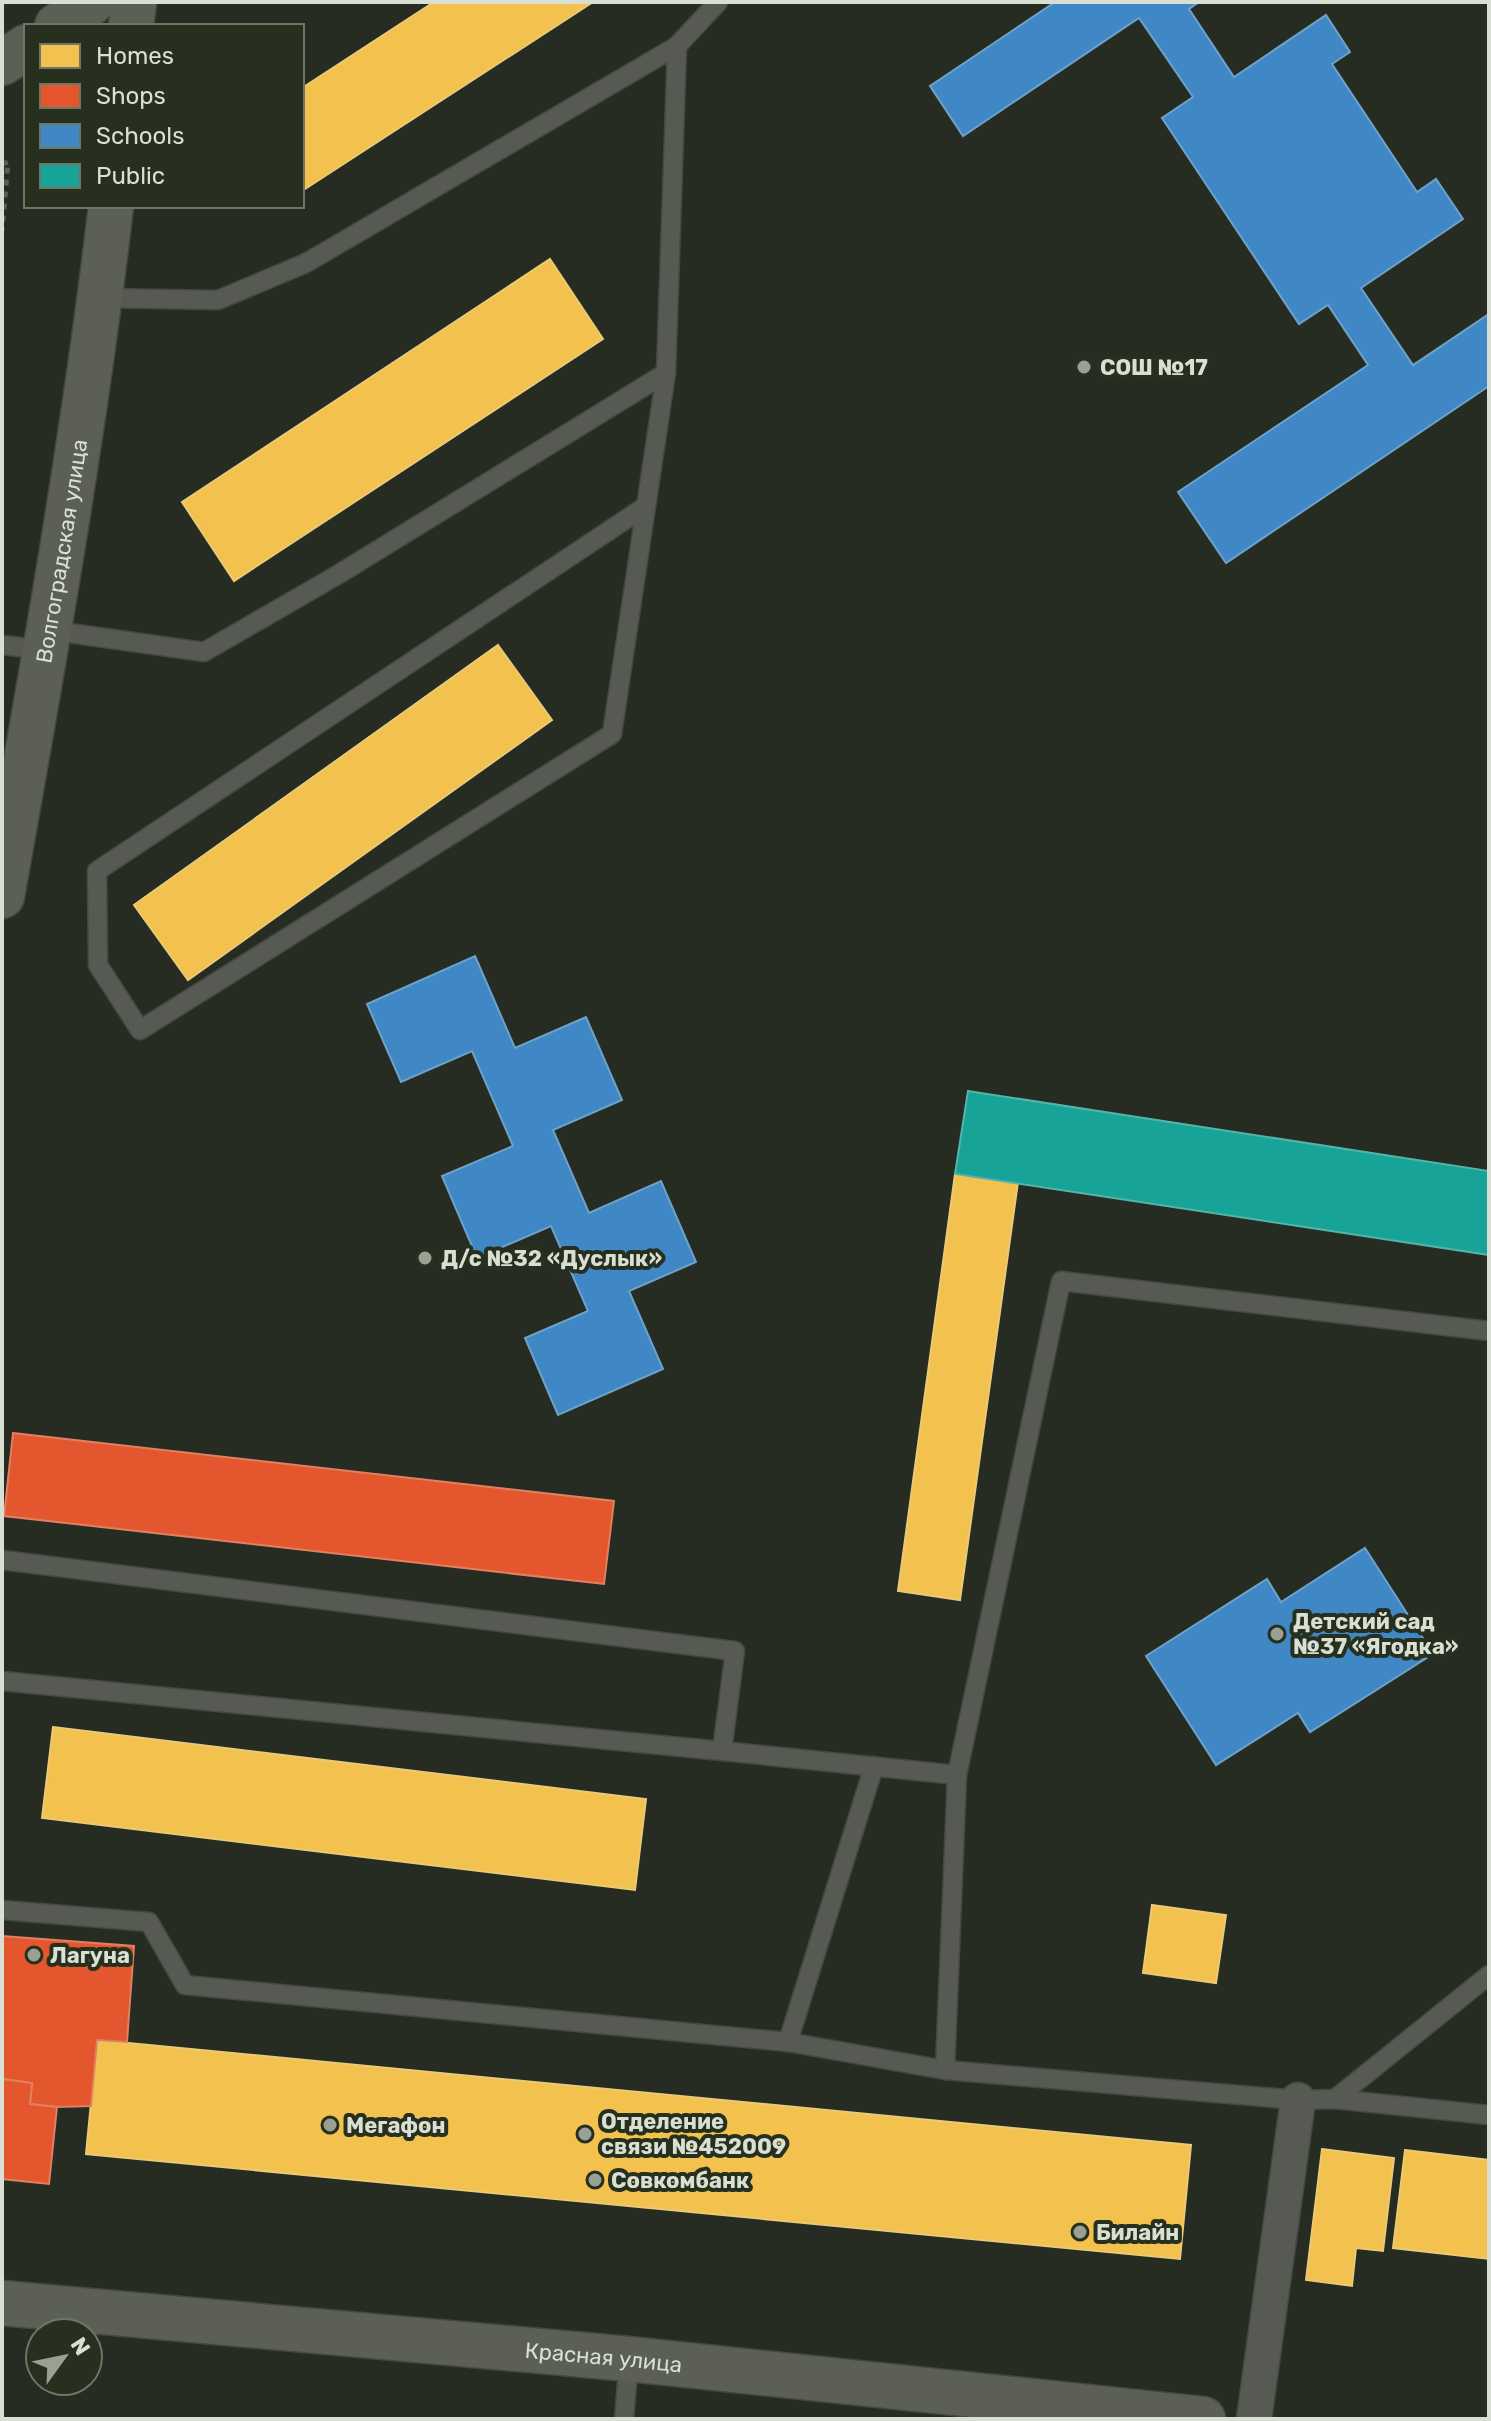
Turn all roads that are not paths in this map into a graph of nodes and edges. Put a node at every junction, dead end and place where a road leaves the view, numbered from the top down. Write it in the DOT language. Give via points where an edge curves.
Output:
graph roads {
  1 [pos="92,2"];
  2 [pos="134,2"];
  3 [pos="718,2"];
  4 [pos="60,24"];
  5 [pos="131,24"];
  6 [pos="677,46"];
  7 [pos="111,208"];
  8 [pos="100,298"];
  9 [pos="666,373"];
  10 [pos="646,506"];
  11 [pos="47,640"];
  12 [pos="2,645"];
  13 [pos="2,896"];
  14 [pos="1489,1331"];
  15 [pos="2,1560"];
  16 [pos="2,1681"];
  17 [pos="722,1751"];
  18 [pos="874,1766"];
  19 [pos="957,1775"];
  20 [pos="2,1910"];
  21 [pos="1489,1975"];
  22 [pos="788,2042"];
  23 [pos="945,2070"];
  24 [pos="1335,2099"];
  25 [pos="1298,2100"];
  26 [pos="1489,2115"];
  27 [pos="2,2303"];
  28 [pos="629,2359"];
  29 [pos="1184,2418"];
  30 [pos="624,2419"];
  31 [pos="1254,2419"];
  1 -- 4 [label="street"];
  2 -- 5 [label="street"];
  3 -- 6 [label="lane"];
  6 -- 8 [label="lane" via="306,263 218,300"];
  6 -- 9 [label="lane"];
  7 -- 8 [label="street, Волгоградская улица"];
  8 -- 11 [label="street, Волгоградская улица"];
  9 -- 10 [label="lane"];
  9 -- 11 [label="lane" via="204,652"];
  10 -- 10 [label="lane" via="612,734 140,1030 98,965 97,871"];
  11 -- 12 [label="lane"];
  11 -- 13 [label="street, Волгоградская улица"];
  14 -- 19 [label="lane" via="1061,1281"];
  15 -- 17 [label="lane" via="735,1651"];
  16 -- 17 [label="lane"];
  17 -- 18 [label="lane"];
  18 -- 19 [label="lane"];
  18 -- 22 [label="lane"];
  19 -- 23 [label="lane"];
  20 -- 22 [label="lane" via="149,1922 185,1985"];
  21 -- 24 [label="lane"];
  22 -- 23 [label="lane"];
  23 -- 25 [label="lane"];
  24 -- 25 [label="lane"];
  24 -- 26 [label="lane"];
  25 -- 31 [label="street"];
  27 -- 28 [label="street, Красная улица"];
  28 -- 29 [label="street, Красная улица"];
  28 -- 30 [label="lane"];
}
